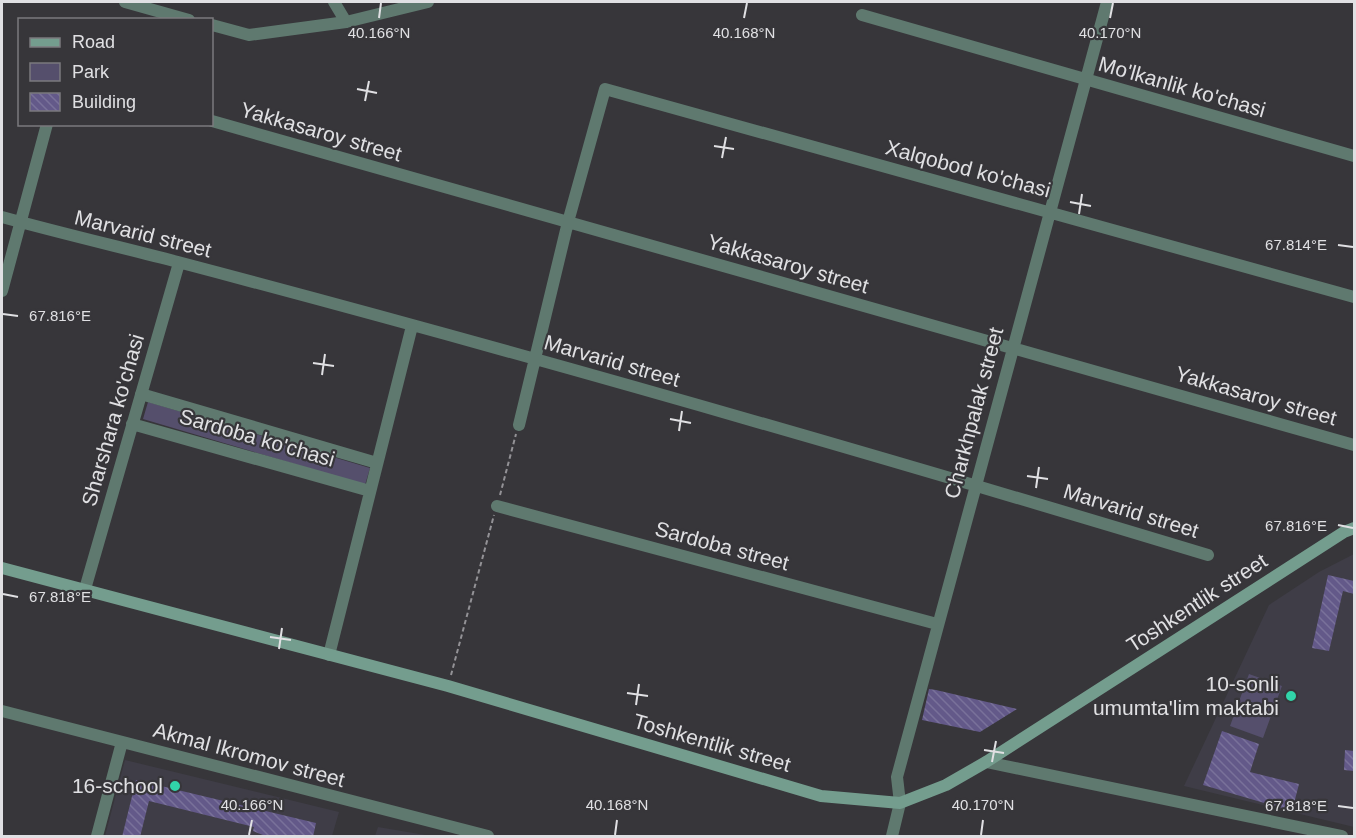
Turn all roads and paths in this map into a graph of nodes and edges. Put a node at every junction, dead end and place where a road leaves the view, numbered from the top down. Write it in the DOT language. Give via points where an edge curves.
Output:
graph roads {
  1 [pos="125,2"];
  2 [pos="334,2"];
  3 [pos="428,2"];
  4 [pos="1107,2"];
  5 [pos="147,14"];
  6 [pos="862,15"];
  7 [pos="175,18"];
  8 [pos="346,21"];
  9 [pos="213,25"];
  10 [pos="1084,79"];
  11 [pos="213,121"];
  12 [pos="46,126"];
  13 [pos="1354,156"];
  14 [pos="1048,212"];
  15 [pos="2,217"];
  16 [pos="20,222"];
  17 [pos="568,222"];
  18 [pos="179,262"];
  19 [pos="2,291"];
  20 [pos="1354,297"];
  21 [pos="412,326"];
  22 [pos="1013,348"];
  23 [pos="535,360"];
  24 [pos="141,394"];
  25 [pos="132,424"];
  26 [pos="519,425"];
  27 [pos="1354,445"];
  28 [pos="377,463"];
  29 [pos="974,484"];
  30 [pos="370,491"];
  31 [pos="497,506"];
  32 [pos="1354,528"];
  33 [pos="1208,555"];
  34 [pos="2,568"];
  35 [pos="85,589"];
  36 [pos="937,624"];
  37 [pos="329,655"];
  38 [pos="448,686"];
  39 [pos="2,711"];
  40 [pos="122,742"];
  41 [pos="986,762"];
  42 [pos="900,803"];
  43 [pos="98,837"];
  44 [pos="488,837"];
  45 [pos="892,837"];
  46 [pos="1342,837"];
  1 -- 5 [label="street"];
  2 -- 8 [label="street"];
  3 -- 8 [label="street"];
  4 -- 10 [label="street, Charkhpalak street"];
  5 -- 7 [label="street"];
  6 -- 10 [label="street, Mo'lkanlik ko'chasi"];
  8 -- 9 [label="street" via="249,35"];
  10 -- 13 [label="street, Mo'lkanlik ko'chasi"];
  10 -- 14 [label="street, Charkhpalak street"];
  11 -- 17 [label="street, Yakkasaroy street"];
  12 -- 16 [label="street"];
  14 -- 17 [label="street, Xalqobod ko'chasi" via="605,89"];
  14 -- 20 [label="street, Xalqobod ko'chasi"];
  14 -- 22 [label="street, Charkhpalak street"];
  15 -- 16 [label="street, Marvarid street"];
  16 -- 18 [label="street, Marvarid street"];
  16 -- 19 [label="street"];
  17 -- 22 [label="street, Yakkasaroy street"];
  17 -- 23 [label="street"];
  18 -- 21 [label="street, Marvarid street"];
  18 -- 24 [label="street, Sharshara ko'chasi"];
  21 -- 23 [label="street, Marvarid street"];
  21 -- 28 [label="street"];
  22 -- 27 [label="street, Yakkasaroy street"];
  22 -- 29 [label="street, Charkhpalak street"];
  23 -- 26 [label="street"];
  23 -- 29 [label="street, Marvarid street"];
  24 -- 25 [label="street, Sharshara ko'chasi"];
  24 -- 28 [label="street, Sardoba ko'chasi"];
  25 -- 30 [label="street, Sardoba ko'chasi"];
  25 -- 35 [label="street, Sharshara ko'chasi"];
  26 -- 31 [label="path"];
  28 -- 30 [label="street"];
  29 -- 33 [label="street, Marvarid street"];
  29 -- 36 [label="street, Charkhpalak street"];
  30 -- 37 [label="street"];
  31 -- 36 [label="street, Sardoba street"];
  31 -- 38 [label="path"];
  32 -- 41 [label="main road, Toshkentlik street"];
  34 -- 35 [label="main road, Toshkentlik street"];
  35 -- 37 [label="main road, Toshkentlik street"];
  36 -- 42 [label="street, Charkhpalak street" via="897,777"];
  37 -- 38 [label="main road, Toshkentlik street"];
  38 -- 42 [label="main road, Toshkentlik street" via="821,796"];
  39 -- 40 [label="street, Akmal Ikromov street"];
  40 -- 43 [label="street"];
  40 -- 44 [label="street, Akmal Ikromov street"];
  41 -- 42 [label="main road, Toshkentlik street" via="946,785"];
  41 -- 46 [label="street"];
  42 -- 45 [label="street, Charkhpalak street"];
}
